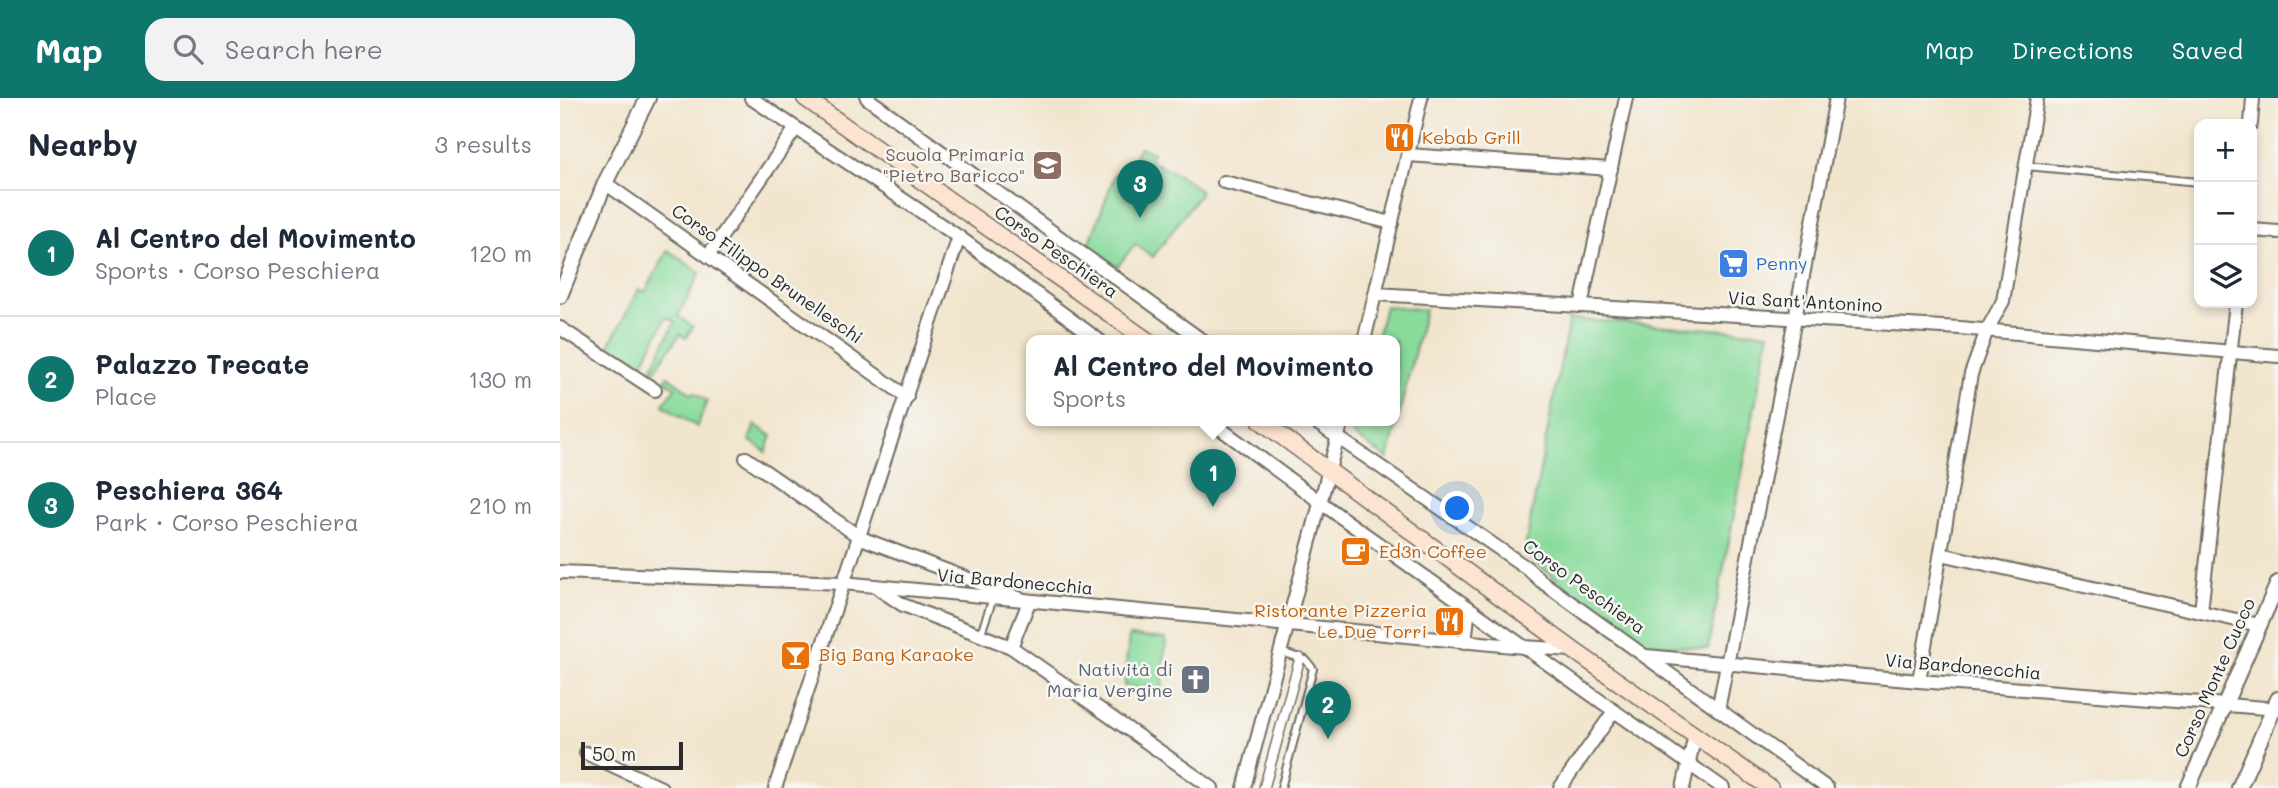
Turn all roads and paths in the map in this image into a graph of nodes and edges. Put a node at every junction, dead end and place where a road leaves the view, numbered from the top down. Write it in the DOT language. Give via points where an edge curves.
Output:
graph roads {
  1 [pos="648,98"];
  2 [pos="751,98"];
  3 [pos="805,98"];
  4 [pos="867,98"];
  5 [pos="1421,98"];
  6 [pos="1626,98"];
  7 [pos="1836,98"];
  8 [pos="2037,98"];
  9 [pos="2253,98"];
  10 [pos="2251,119"];
  11 [pos="796,128"];
  12 [pos="1408,155"];
  13 [pos="2025,166"];
  14 [pos="1611,169"];
  15 [pos="1224,182"];
  16 [pos="2194,182"];
  17 [pos="605,183"];
  18 [pos="1392,223"];
  19 [pos="2257,230"];
  20 [pos="2278,232"];
  21 [pos="959,237"];
  22 [pos="708,256"];
  23 [pos="1376,294"];
  24 [pos="560,296"];
  25 [pos="1581,306"];
  26 [pos="2235,308"];
  27 [pos="1795,319"];
  28 [pos="560,328"];
  29 [pos="1987,330"];
  30 [pos="1092,335"];
  31 [pos="1140,335"];
  32 [pos="1195,335"];
  33 [pos="1366,335"];
  34 [pos="2231,352"];
  35 [pos="2278,356"];
  36 [pos="655,390"];
  37 [pos="906,397"];
  38 [pos="1217,426"];
  39 [pos="1268,426"];
  40 [pos="1321,426"];
  41 [pos="1341,426"];
  42 [pos="1338,439"];
  43 [pos="746,458"];
  44 [pos="1330,470"];
  45 [pos="1321,503"];
  46 [pos="861,538"];
  47 [pos="1941,554"];
  48 [pos="560,572"];
  49 [pos="843,583"];
  50 [pos="2278,583"];
  51 [pos="876,587"];
  52 [pos="993,598"];
  53 [pos="1029,601"];
  54 [pos="1469,608"];
  55 [pos="2200,611"];
  56 [pos="1288,625"];
  57 [pos="2259,625"];
  58 [pos="980,636"];
  59 [pos="1465,642"];
  60 [pos="1011,648"];
  61 [pos="1524,648"];
  62 [pos="1573,650"];
  63 [pos="1281,652"];
  64 [pos="1646,656"];
  65 [pos="1300,658"];
  66 [pos="1727,664"];
  67 [pos="1919,681"];
  68 [pos="2224,705"];
  69 [pos="2277,705"];
  70 [pos="1718,710"];
  71 [pos="1614,711"];
  72 [pos="1695,735"];
  73 [pos="586,753"];
  74 [pos="1688,762"];
  75 [pos="661,788"];
  76 [pos="775,788"];
  77 [pos="1212,788"];
  78 [pos="1244,788"];
  79 [pos="1264,788"];
  80 [pos="1281,788"];
  81 [pos="1560,788"];
  82 [pos="1683,788"];
  83 [pos="1723,788"];
  84 [pos="1770,788"];
  85 [pos="1827,788"];
  86 [pos="2188,788"];
  87 [pos="2239,788"];
  1 -- 17 [label="street"];
  2 -- 11 [label="street"];
  3 -- 31 [label="main road, Corso Peschiera"];
  4 -- 32 [label="street, Corso Peschiera"];
  5 -- 12 [label="street"];
  6 -- 14 [label="street"];
  7 -- 27 [label="street"];
  8 -- 13 [label="street"];
  9 -- 10 [label="street"];
  11 -- 21 [label="street"];
  11 -- 22 [label="street"];
  12 -- 14 [label="street"];
  12 -- 18 [label="street"];
  13 -- 16 [label="lane"];
  13 -- 29 [label="street" via="2003,300"];
  14 -- 25 [label="street"];
  15 -- 18 [label="street"];
  17 -- 22 [label="street, Corso Filippo Brunelleschi"];
  17 -- 24 [label="street"];
  18 -- 23 [label="street"];
  19 -- 20 [label="street"];
  21 -- 30 [label="street"];
  21 -- 37 [label="street"];
  22 -- 37 [label="street, Corso Filippo Brunelleschi"];
  23 -- 25 [label="street, Via Sant'Antonino"];
  23 -- 33 [label="street"];
  25 -- 27 [label="street, Via Sant'Antonino"];
  26 -- 34 [label="street"];
  27 -- 29 [label="street, Via Sant'Antonino"];
  27 -- 66 [label="street"];
  28 -- 36 [label="street"];
  29 -- 34 [label="street, Via Sant'Antonino"];
  29 -- 47 [label="street" via="1971,374"];
  34 -- 35 [label="street, Via Sant'Antonino"];
  34 -- 55 [label="street"];
  37 -- 46 [label="street"];
  38 -- 45 [label="street"];
  39 -- 44 [label="main road"];
  40 -- 42 [label="street, Corso Peschiera"];
  41 -- 42 [label="street"];
  42 -- 44 [label="street"];
  42 -- 64 [label="street, Corso Peschiera"];
  43 -- 46 [label="street"];
  44 -- 45 [label="street"];
  44 -- 62 [label="main road"];
  45 -- 54 [label="street"];
  45 -- 56 [label="street"];
  46 -- 49 [label="street"];
  46 -- 53 [label="street"];
  47 -- 55 [label="street"];
  47 -- 67 [label="street"];
  48 -- 49 [label="street, Via Bardonecchia"];
  49 -- 51 [label="street, Via Bardonecchia"];
  49 -- 76 [label="street"];
  50 -- 57 [label="street, Corso Monte Cucco"];
  51 -- 52 [label="street, Via Bardonecchia"];
  51 -- 58 [label="street" via="903,605"];
  52 -- 53 [label="street, Via Bardonecchia"];
  52 -- 58 [label="lane"];
  53 -- 56 [label="street, Via Bardonecchia"];
  53 -- 60 [label="street"];
  54 -- 59 [label="street"];
  54 -- 61 [label="street"];
  55 -- 57 [label="street"];
  56 -- 59 [label="street, Via Bardonecchia"];
  56 -- 63 [label="street"];
  57 -- 68 [label="street, Corso Monte Cucco"];
  58 -- 60 [label="street"];
  59 -- 61 [label="street, Via Bardonecchia"];
  60 -- 77 [label="street"];
  61 -- 62 [label="street, Via Bardonecchia"];
  61 -- 71 [label="street"];
  62 -- 72 [label="main road"];
  63 -- 65 [label="lane"];
  63 -- 78 [label="street"];
  64 -- 66 [label="street, Via Bardonecchia"];
  64 -- 70 [label="street, Corso Peschiera"];
  65 -- 79 [label="street"];
  65 -- 80 [label="lane" via="1313,669"];
  66 -- 67 [label="street, Via Bardonecchia"];
  66 -- 70 [label="street"];
  67 -- 68 [label="street, Via Bardonecchia"];
  68 -- 69 [label="street, Via Bardonecchia"];
  68 -- 86 [label="street, Corso Monte Cucco"];
  69 -- 87 [label="street"];
  70 -- 85 [label="street, Corso Peschiera"];
  71 -- 74 [label="street"];
  71 -- 81 [label="street"];
  72 -- 74 [label="street"];
  72 -- 84 [label="main road"];
  73 -- 75 [label="street"];
  74 -- 82 [label="street"];
  74 -- 83 [label="street"];
}
